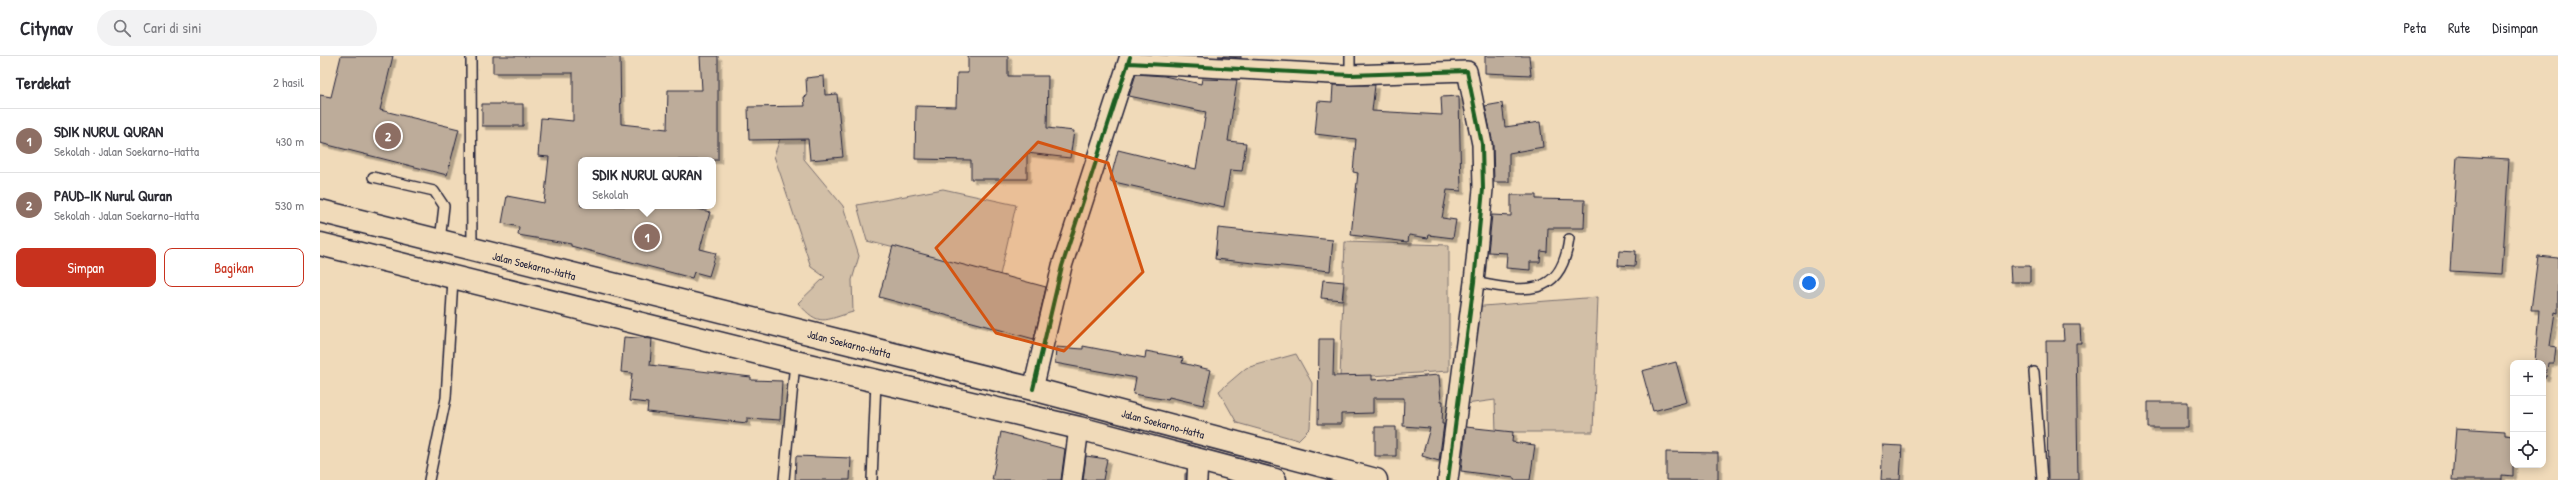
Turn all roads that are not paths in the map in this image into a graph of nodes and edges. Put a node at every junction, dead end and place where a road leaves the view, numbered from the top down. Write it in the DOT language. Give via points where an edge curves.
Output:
graph roads {
  1 [pos="471,56"];
  2 [pos="1350,56"];
  3 [pos="1129,59"];
  4 [pos="1466,64"];
  5 [pos="1350,76"];
  6 [pos="373,177"];
  7 [pos="320,211"];
  8 [pos="1569,239"];
  9 [pos="439,242"];
  10 [pos="320,244"];
  11 [pos="472,250"];
  12 [pos="557,271"];
  13 [pos="453,279"];
  14 [pos="1474,282"];
  15 [pos="549,302"];
  16 [pos="795,362"];
  17 [pos="2034,372"];
  18 [pos="876,381"];
  19 [pos="1033,389"];
  20 [pos="1174,427"];
  21 [pos="1079,428"];
  22 [pos="1164,452"];
  23 [pos="1197,470"];
  24 [pos="429,480"];
  25 [pos="784,480"];
  26 [pos="872,480"];
  27 [pos="1072,480"];
  28 [pos="1275,480"];
  29 [pos="1376,480"];
  30 [pos="1448,480"];
  31 [pos="2042,480"];
  1 -- 11 [label="lane"];
  2 -- 5 [label="lane"];
  3 -- 5 [label="street"];
  3 -- 19 [label="street" via="1062,266"];
  4 -- 5 [label="street"];
  4 -- 14 [label="street" via="1484,158"];
  6 -- 9 [label="lane" via="434,191 444,206"];
  7 -- 9 [label="highway, Jalan Soekarno-Hatta"];
  8 -- 14 [label="lane" via="1562,268 1540,286 1514,290"];
  9 -- 11 [label="highway, Jalan Soekarno-Hatta"];
  10 -- 13 [label="highway"];
  11 -- 12 [label="highway, Jalan Soekarno-Hatta"];
  12 -- 15 [label="highway"];
  12 -- 19 [label="highway, Jalan Soekarno-Hatta"];
  13 -- 15 [label="highway"];
  13 -- 24 [label="lane" via="446,398"];
  14 -- 30 [label="street"];
  15 -- 16 [label="highway"];
  16 -- 18 [label="highway"];
  16 -- 25 [label="lane"];
  17 -- 31 [label="lane"];
  18 -- 21 [label="highway"];
  18 -- 26 [label="lane"];
  19 -- 20 [label="highway, Jalan Soekarno-Hatta"];
  20 -- 22 [label="highway"];
  20 -- 29 [label="highway, Jalan Soekarno-Hatta"];
  21 -- 22 [label="highway"];
  21 -- 27 [label="street"];
  22 -- 23 [label="highway"];
  23 -- 28 [label="highway"];
}
